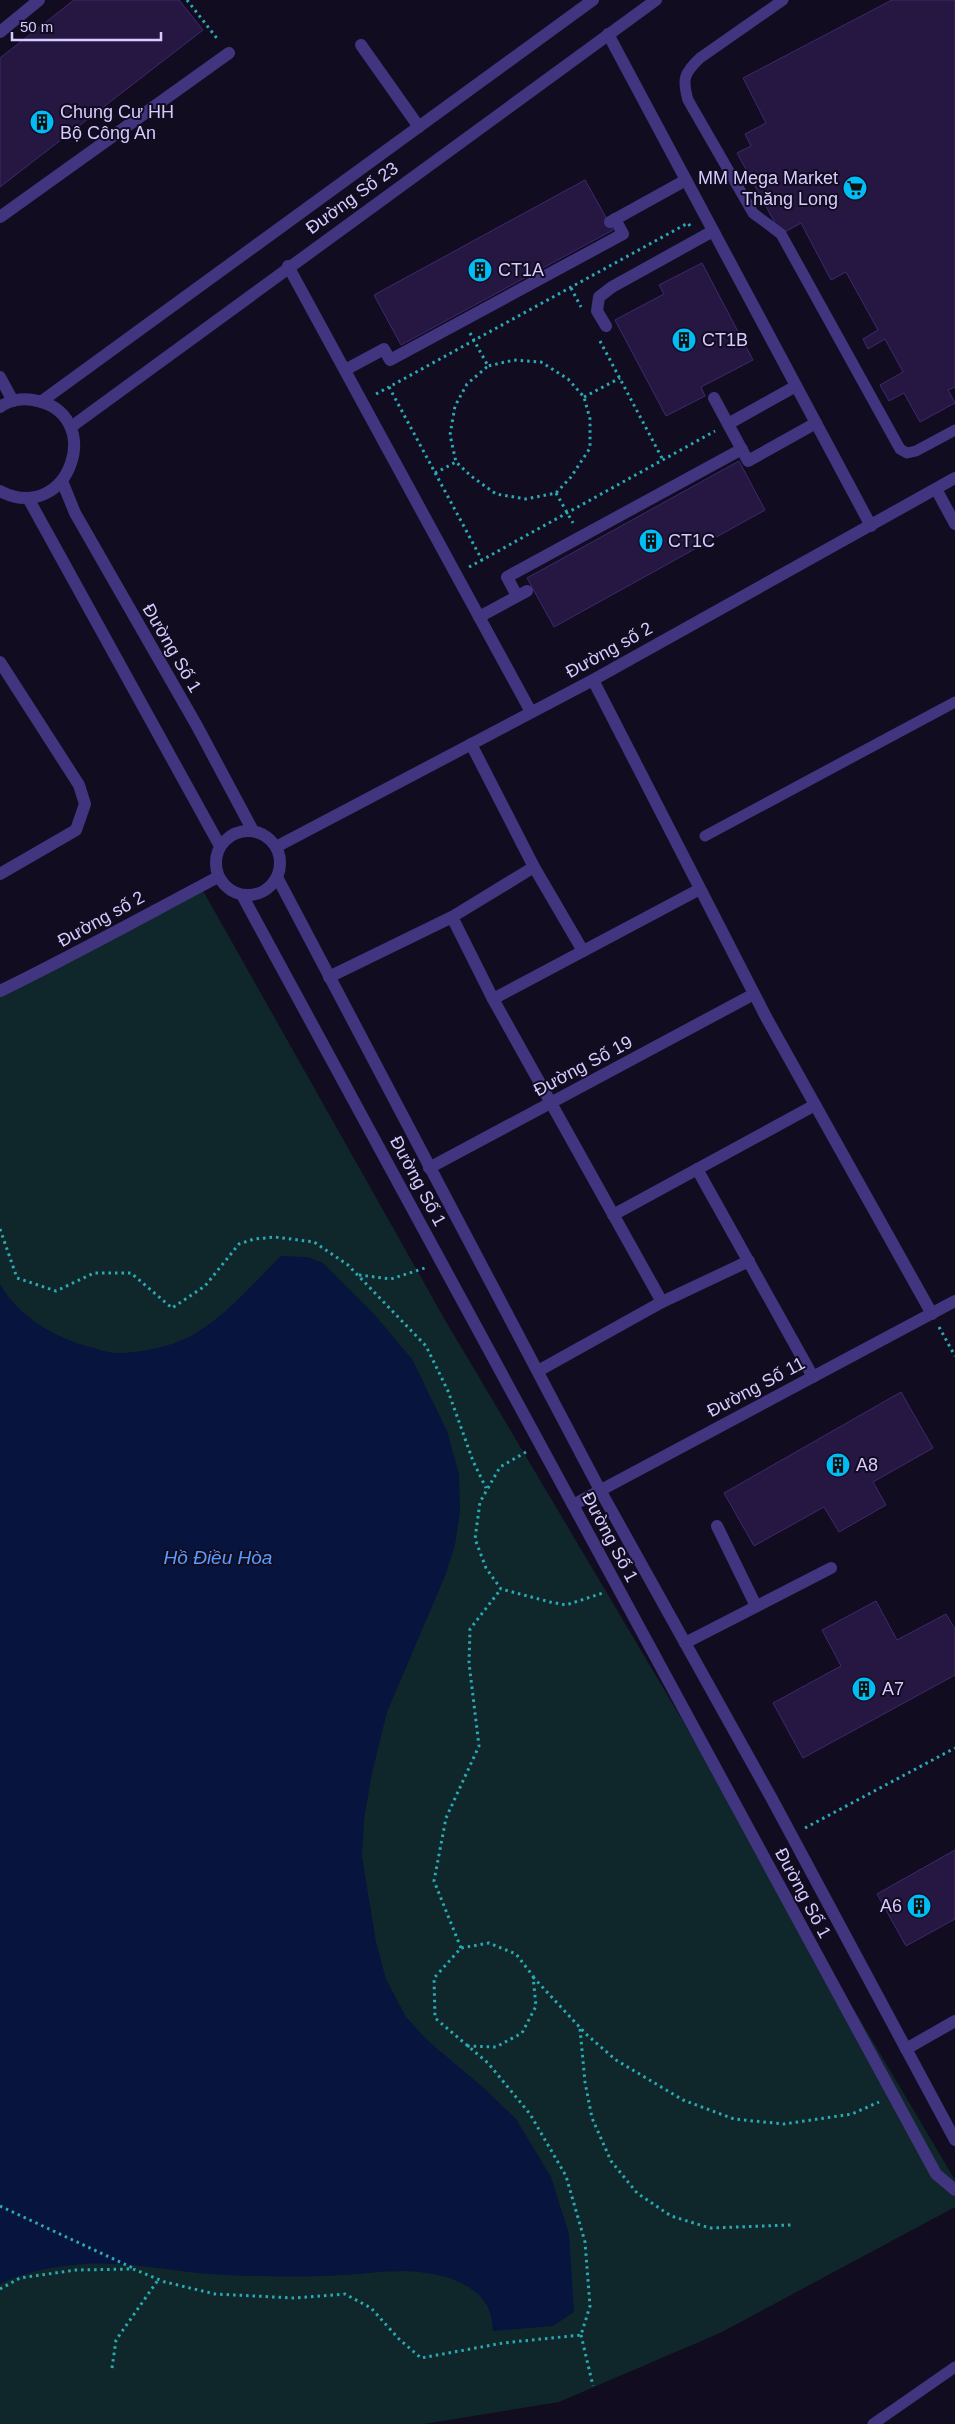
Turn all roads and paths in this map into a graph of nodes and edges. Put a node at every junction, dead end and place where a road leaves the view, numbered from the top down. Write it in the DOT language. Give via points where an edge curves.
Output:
graph roads {
  1 [pos="39,0"];
  2 [pos="188,0"];
  3 [pos="593,0"];
  4 [pos="656,0"];
  5 [pos="783,0"];
  6 [pos="0,32"];
  7 [pos="608,34"];
  8 [pos="361,45"];
  9 [pos="228,53"];
  10 [pos="419,127"];
  11 [pos="686,180"];
  12 [pos="0,217"];
  13 [pos="713,231"];
  14 [pos="698,239"];
  15 [pos="288,266"];
  16 [pos="571,288"];
  17 [pos="584,312"];
  18 [pos="606,326"];
  19 [pos="598,337"];
  20 [pos="474,341"];
  21 [pos="488,366"];
  22 [pos="345,370"];
  23 [pos="0,377"];
  24 [pos="620,378"];
  25 [pos="796,386"];
  26 [pos="584,398"];
  27 [pos="714,398"];
  28 [pos="13,401"];
  29 [pos="42,402"];
  30 [pos="0,406"];
  31 [pos="816,423"];
  32 [pos="728,424"];
  33 [pos="71,427"];
  34 [pos="955,430"];
  35 [pos="742,449"];
  36 [pos="663,460"];
  37 [pos="456,462"];
  38 [pos="435,474"];
  39 [pos="955,478"];
  40 [pos="62,481"];
  41 [pos="936,489"];
  42 [pos="556,493"];
  43 [pos="3,496"];
  44 [pos="28,498"];
  45 [pos="567,513"];
  46 [pos="955,524"];
  47 [pos="871,526"];
  48 [pos="479,617"];
  49 [pos="0,662"];
  50 [pos="593,680"];
  51 [pos="955,702"];
  52 [pos="531,712"];
  53 [pos="471,744"];
  54 [pos="253,831"];
  55 [pos="705,836"];
  56 [pos="220,846"];
  57 [pos="276,847"];
  58 [pos="534,867"];
  59 [pos="0,874"];
  60 [pos="218,876"];
  61 [pos="277,877"];
  62 [pos="700,889"];
  63 [pos="242,895"];
  64 [pos="452,917"];
  65 [pos="583,951"];
  66 [pos="329,977"];
  67 [pos="0,992"];
  68 [pos="754,994"];
  69 [pos="493,999"];
  70 [pos="550,1103"];
  71 [pos="816,1105"];
  72 [pos="429,1168"];
  73 [pos="697,1169"];
  74 [pos="613,1215"];
  75 [pos="0,1229"];
  76 [pos="441,1261"];
  77 [pos="749,1261"];
  78 [pos="358,1275"];
  79 [pos="955,1301"];
  80 [pos="662,1302"];
  81 [pos="932,1314"];
  82 [pos="955,1356"];
  83 [pos="538,1371"];
  84 [pos="813,1377"];
  85 [pos="540,1444"];
  86 [pos="486,1488"];
  87 [pos="600,1490"];
  88 [pos="573,1505"];
  89 [pos="717,1526"];
  90 [pos="831,1568"];
  91 [pos="501,1588"];
  92 [pos="618,1588"];
  93 [pos="756,1606"];
  94 [pos="685,1643"];
  95 [pos="955,1748"];
  96 [pos="792,1836"];
  97 [pos="461,1948"];
  98 [pos="533,1976"];
  99 [pos="955,2021"];
  100 [pos="580,2028"];
  101 [pos="466,2046"];
  102 [pos="906,2049"];
  103 [pos="893,2096"];
  104 [pos="955,2140"];
  105 [pos="955,2190"];
  106 [pos="0,2206"];
  107 [pos="790,2225"];
  108 [pos="158,2280"];
  109 [pos="0,2289"];
  110 [pos="581,2335"];
  111 [pos="955,2367"];
  112 [pos="112,2368"];
  113 [pos="593,2386"];
  114 [pos="872,2424"];
  1 -- 6 [label="street"];
  2 -- 9 [label="path"];
  3 -- 10 [label="street, Đường Số 23"];
  4 -- 7 [label="street, Đường Số 23"];
  5 -- 34 [label="lane" via="688,69 684,84 688,100 753,213 781,234 900,449 908,453 916,451"];
  7 -- 11 [label="street"];
  7 -- 15 [label="street, Đường Số 23"];
  8 -- 10 [label="street"];
  9 -- 12 [label="street"];
  10 -- 29 [label="street, Đường Số 23"];
  11 -- 13 [label="street"];
  11 -- 22 [label="street" via="612,220 623,234 390,360 384,349"];
  13 -- 14 [label="street"];
  13 -- 25 [label="street"];
  14 -- 16 [label="path" via="688,223"];
  14 -- 18 [label="street" via="612,287 599,298 597,311"];
  15 -- 22 [label="street"];
  15 -- 33 [label="street, Đường Số 23"];
  16 -- 17 [label="path"];
  16 -- 20 [label="path"];
  19 -- 24 [label="path"];
  20 -- 21 [label="path"];
  20 -- 38 [label="path" via="389,387"];
  21 -- 26 [label="path" via="514,360 541,362 568,379"];
  21 -- 37 [label="path" via="466,384 455,406 450,435"];
  22 -- 48 [label="street"];
  23 -- 28 [label="street"];
  24 -- 26 [label="path"];
  24 -- 36 [label="path"];
  25 -- 31 [label="street"];
  25 -- 32 [label="street"];
  26 -- 42 [label="path" via="590,419 590,448"];
  27 -- 32 [label="street"];
  28 -- 29 [label="street" via="23,398"];
  28 -- 30 [label="street"];
  29 -- 33 [label="street" via="59,411"];
  31 -- 35 [label="street" via="748,461"];
  31 -- 47 [label="street"];
  32 -- 35 [label="street"];
  32 -- 36 [label="path"];
  33 -- 40 [label="street" via="75,446 72,465"];
  35 -- 48 [label="street" via="507,577 522,594"];
  36 -- 45 [label="path"];
  37 -- 38 [label="path"];
  37 -- 42 [label="path" via="496,494 526,499"];
  38 -- 45 [label="path" via="482,560"];
  39 -- 41 [label="street, Đường số 2"];
  40 -- 44 [label="street" via="47,493"];
  40 -- 54 [label="street, Đường Số 1" via="75,512"];
  41 -- 46 [label="street"];
  41 -- 47 [label="street, Đường số 2"];
  42 -- 45 [label="path"];
  43 -- 44 [label="street"];
  44 -- 56 [label="street"];
  47 -- 50 [label="street, Đường số 2"];
  48 -- 52 [label="street"];
  49 -- 59 [label="street" via="79,785 85,804 76,830"];
  50 -- 52 [label="street, Đường số 2"];
  50 -- 62 [label="street"];
  51 -- 55 [label="lane"];
  52 -- 53 [label="street, Đường số 2"];
  53 -- 57 [label="street, Đường số 2"];
  53 -- 58 [label="street"];
  54 -- 56 [label="street" via="234,834"];
  54 -- 57 [label="street"];
  56 -- 60 [label="street" via="216,861"];
  57 -- 61 [label="street" via="280,857"];
  58 -- 64 [label="street"];
  58 -- 65 [label="street"];
  60 -- 63 [label="street" via="228,889"];
  60 -- 67 [label="street, Đường số 2"];
  61 -- 63 [label="street" via="259,894"];
  61 -- 66 [label="street, Đường Số 1"];
  62 -- 65 [label="street"];
  62 -- 68 [label="street"];
  63 -- 76 [label="street, Đường Số 1"];
  64 -- 66 [label="street"];
  64 -- 69 [label="street"];
  65 -- 69 [label="street"];
  66 -- 72 [label="street, Đường Số 1"];
  68 -- 70 [label="street, Đường Số 19"];
  68 -- 71 [label="street"];
  69 -- 70 [label="street"];
  70 -- 72 [label="street, Đường Số 19"];
  70 -- 74 [label="street"];
  71 -- 73 [label="street"];
  71 -- 81 [label="street"];
  72 -- 83 [label="street, Đường Số 1"];
  73 -- 74 [label="street"];
  73 -- 77 [label="street"];
  74 -- 80 [label="street"];
  75 -- 78 [label="path" via="17,1278 56,1291 94,1273 131,1273 172,1308 205,1286 239,1244 254,1239 275,1237 314,1242"];
  76 -- 78 [label="path" via="392,1279"];
  76 -- 85 [label="street, Đường Số 1"];
  77 -- 80 [label="street"];
  77 -- 84 [label="street"];
  78 -- 86 [label="path" via="426,1346 448,1390"];
  79 -- 81 [label="street, Đường Số 11"];
  80 -- 83 [label="street"];
  81 -- 82 [label="path"];
  81 -- 84 [label="street, Đường Số 11"];
  83 -- 87 [label="street, Đường Số 1"];
  84 -- 87 [label="street, Đường Số 11"];
  85 -- 86 [label="path" via="500,1467"];
  85 -- 88 [label="street, Đường Số 1"];
  86 -- 91 [label="path" via="480,1502 475,1539 486,1568"];
  87 -- 88 [label="street, Đường Số 11"];
  87 -- 94 [label="street, Đường Số 1"];
  88 -- 92 [label="street, Đường Số 1"];
  89 -- 93 [label="street"];
  90 -- 93 [label="street"];
  91 -- 92 [label="path" via="566,1606"];
  91 -- 97 [label="path" via="470,1629 469,1663 479,1746 446,1818 434,1881"];
  92 -- 103 [label="street, Đường Số 1"];
  93 -- 94 [label="street"];
  94 -- 96 [label="street, Đường Số 1"];
  95 -- 96 [label="path"];
  96 -- 102 [label="street, Đường Số 1"];
  97 -- 98 [label="path" via="489,1943 516,1954"];
  97 -- 101 [label="path" via="434,1978 435,2018"];
  98 -- 100 [label="path"];
  98 -- 101 [label="path" via="536,2006 522,2032 496,2047"];
  99 -- 102 [label="street"];
  100 -- 103 [label="path" via="616,2060 682,2100 734,2119 784,2124 852,2114"];
  100 -- 107 [label="path" via="592,2118 611,2162 637,2193 670,2216 710,2228"];
  101 -- 110 [label="path" via="488,2062 530,2114 566,2176 585,2242 590,2306"];
  102 -- 104 [label="street, Đường Số 1"];
  103 -- 105 [label="street, Đường Số 1" via="936,2174"];
  106 -- 108 [label="path"];
  108 -- 109 [label="path" via="133,2269 76,2270 20,2278"];
  108 -- 110 [label="path" via="215,2294 294,2298 345,2294 371,2308 421,2358 503,2343"];
  108 -- 112 [label="path" via="116,2340"];
  110 -- 113 [label="path"];
  111 -- 114 [label="lane"];
}
